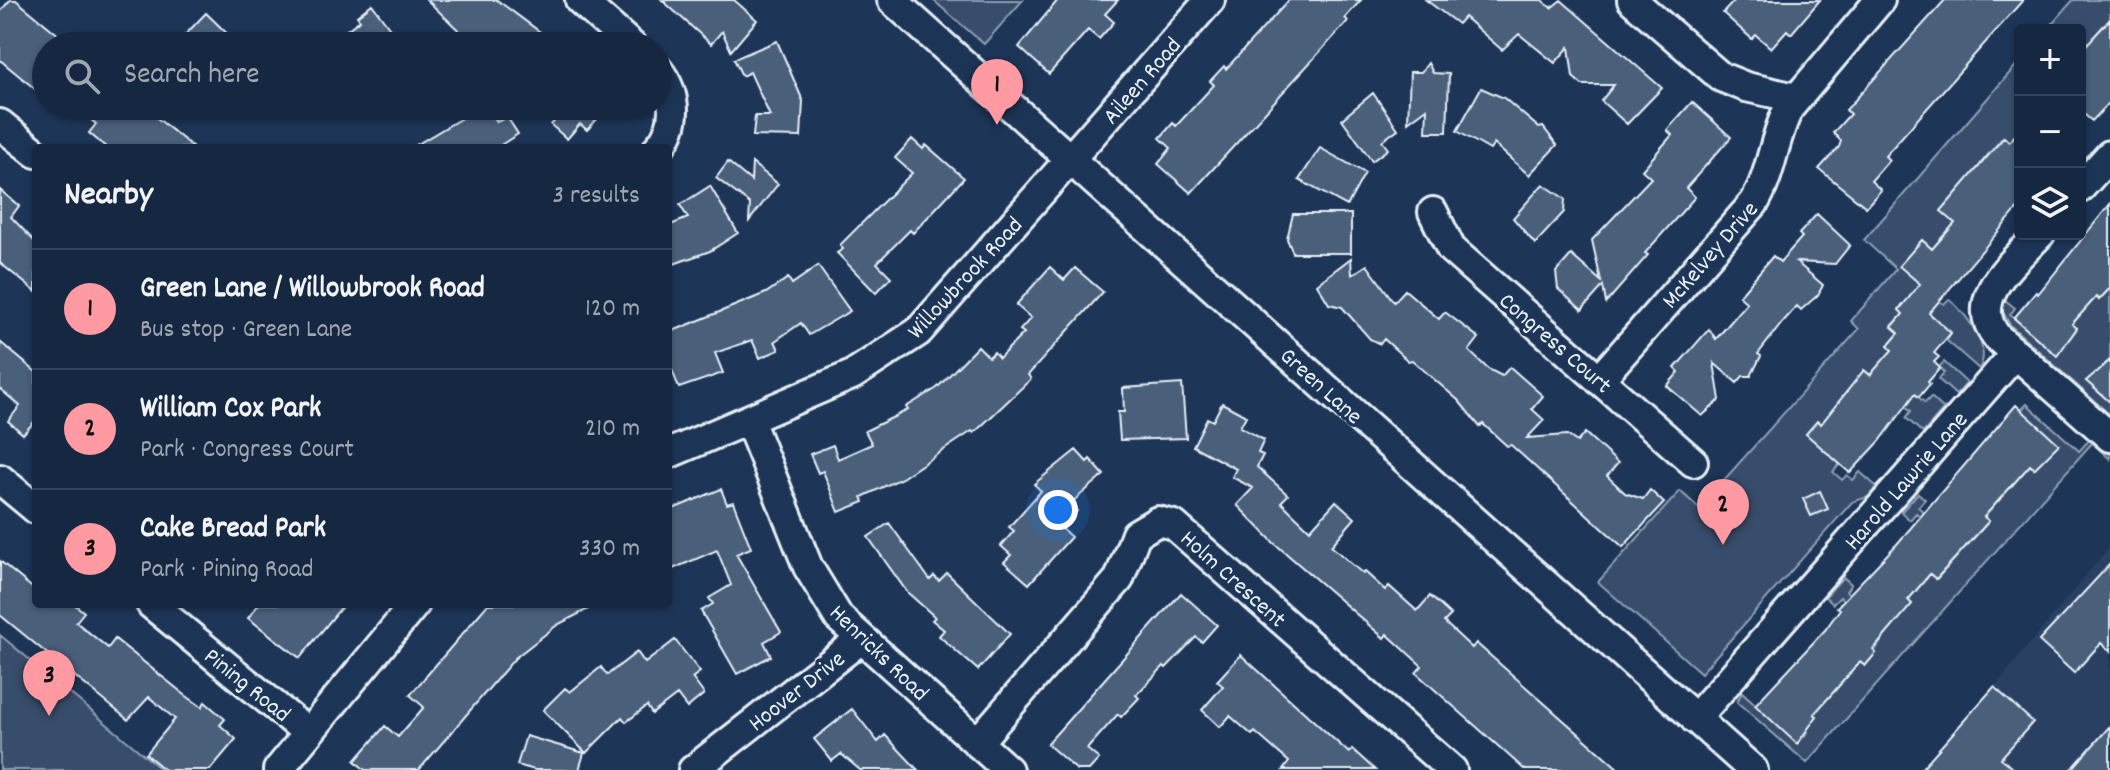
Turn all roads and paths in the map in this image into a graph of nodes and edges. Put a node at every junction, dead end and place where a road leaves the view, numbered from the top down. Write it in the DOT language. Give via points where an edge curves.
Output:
graph roads {
  1 [pos="580,0"];
  2 [pos="892,0"];
  3 [pos="1210,0"];
  4 [pos="1632,0"];
  5 [pos="1880,0"];
  6 [pos="616,32"];
  7 [pos="1796,98"];
  8 [pos="671,120"];
  9 [pos="0,124"];
  10 [pos="661,144"];
  11 [pos="32,150"];
  12 [pos="2110,155"];
  13 [pos="1071,160"];
  14 [pos="2086,181"];
  15 [pos="1433,212"];
  16 [pos="2035,240"];
  17 [pos="2016,353"];
  18 [pos="1599,380"];
  19 [pos="749,420"];
  20 [pos="2110,437"];
  21 [pos="672,452"];
  22 [pos="1693,462"];
  23 [pos="0,479"];
  24 [pos="32,506"];
  25 [pos="156,608"];
  26 [pos="412,608"];
  27 [pos="860,640"];
  28 [pos="1695,719"];
  29 [pos="308,733"];
  30 [pos="977,743"];
  31 [pos="278,770"];
  32 [pos="693,770"];
  33 [pos="1008,770"];
  34 [pos="1452,770"];
  35 [pos="1753,770"];
  1 -- 6 [label="street"];
  2 -- 13 [label="street, Green Lane"];
  3 -- 13 [label="street, Aileen Road"];
  4 -- 7 [label="street" via="1721,77"];
  5 -- 7 [label="street, McKelvey Drive"];
  7 -- 18 [label="street, McKelvey Drive" via="1783,118 1754,203"];
  8 -- 10 [label="street"];
  9 -- 11 [label="street"];
  12 -- 14 [label="street"];
  13 -- 19 [label="street, Willowbrook Road" via="918,332 852,375"];
  13 -- 28 [label="street, Green Lane"];
  15 -- 18 [label="street, Congress Court" via="1451,249"];
  16 -- 17 [label="street" via="1995,284 1987,301 1990,327"];
  17 -- 20 [label="street"];
  17 -- 28 [label="street, Harold Lawrie Lane"];
  18 -- 22 [label="street, Congress Court"];
  19 -- 21 [label="street, Willowbrook Road"];
  19 -- 27 [label="street, Henricks Road" via="808,567 839,618"];
  23 -- 24 [label="street"];
  25 -- 29 [label="street, Pining Road"];
  26 -- 29 [label="street"];
  27 -- 30 [label="street, Henricks Road"];
  27 -- 32 [label="street, Hoover Drive"];
  28 -- 35 [label="street, Green Lane"];
  29 -- 31 [label="street"];
  30 -- 33 [label="street, Henricks Road"];
  30 -- 34 [label="street, Holm Crescent" via="1119,579 1136,534 1158,521 1174,525"];
}
